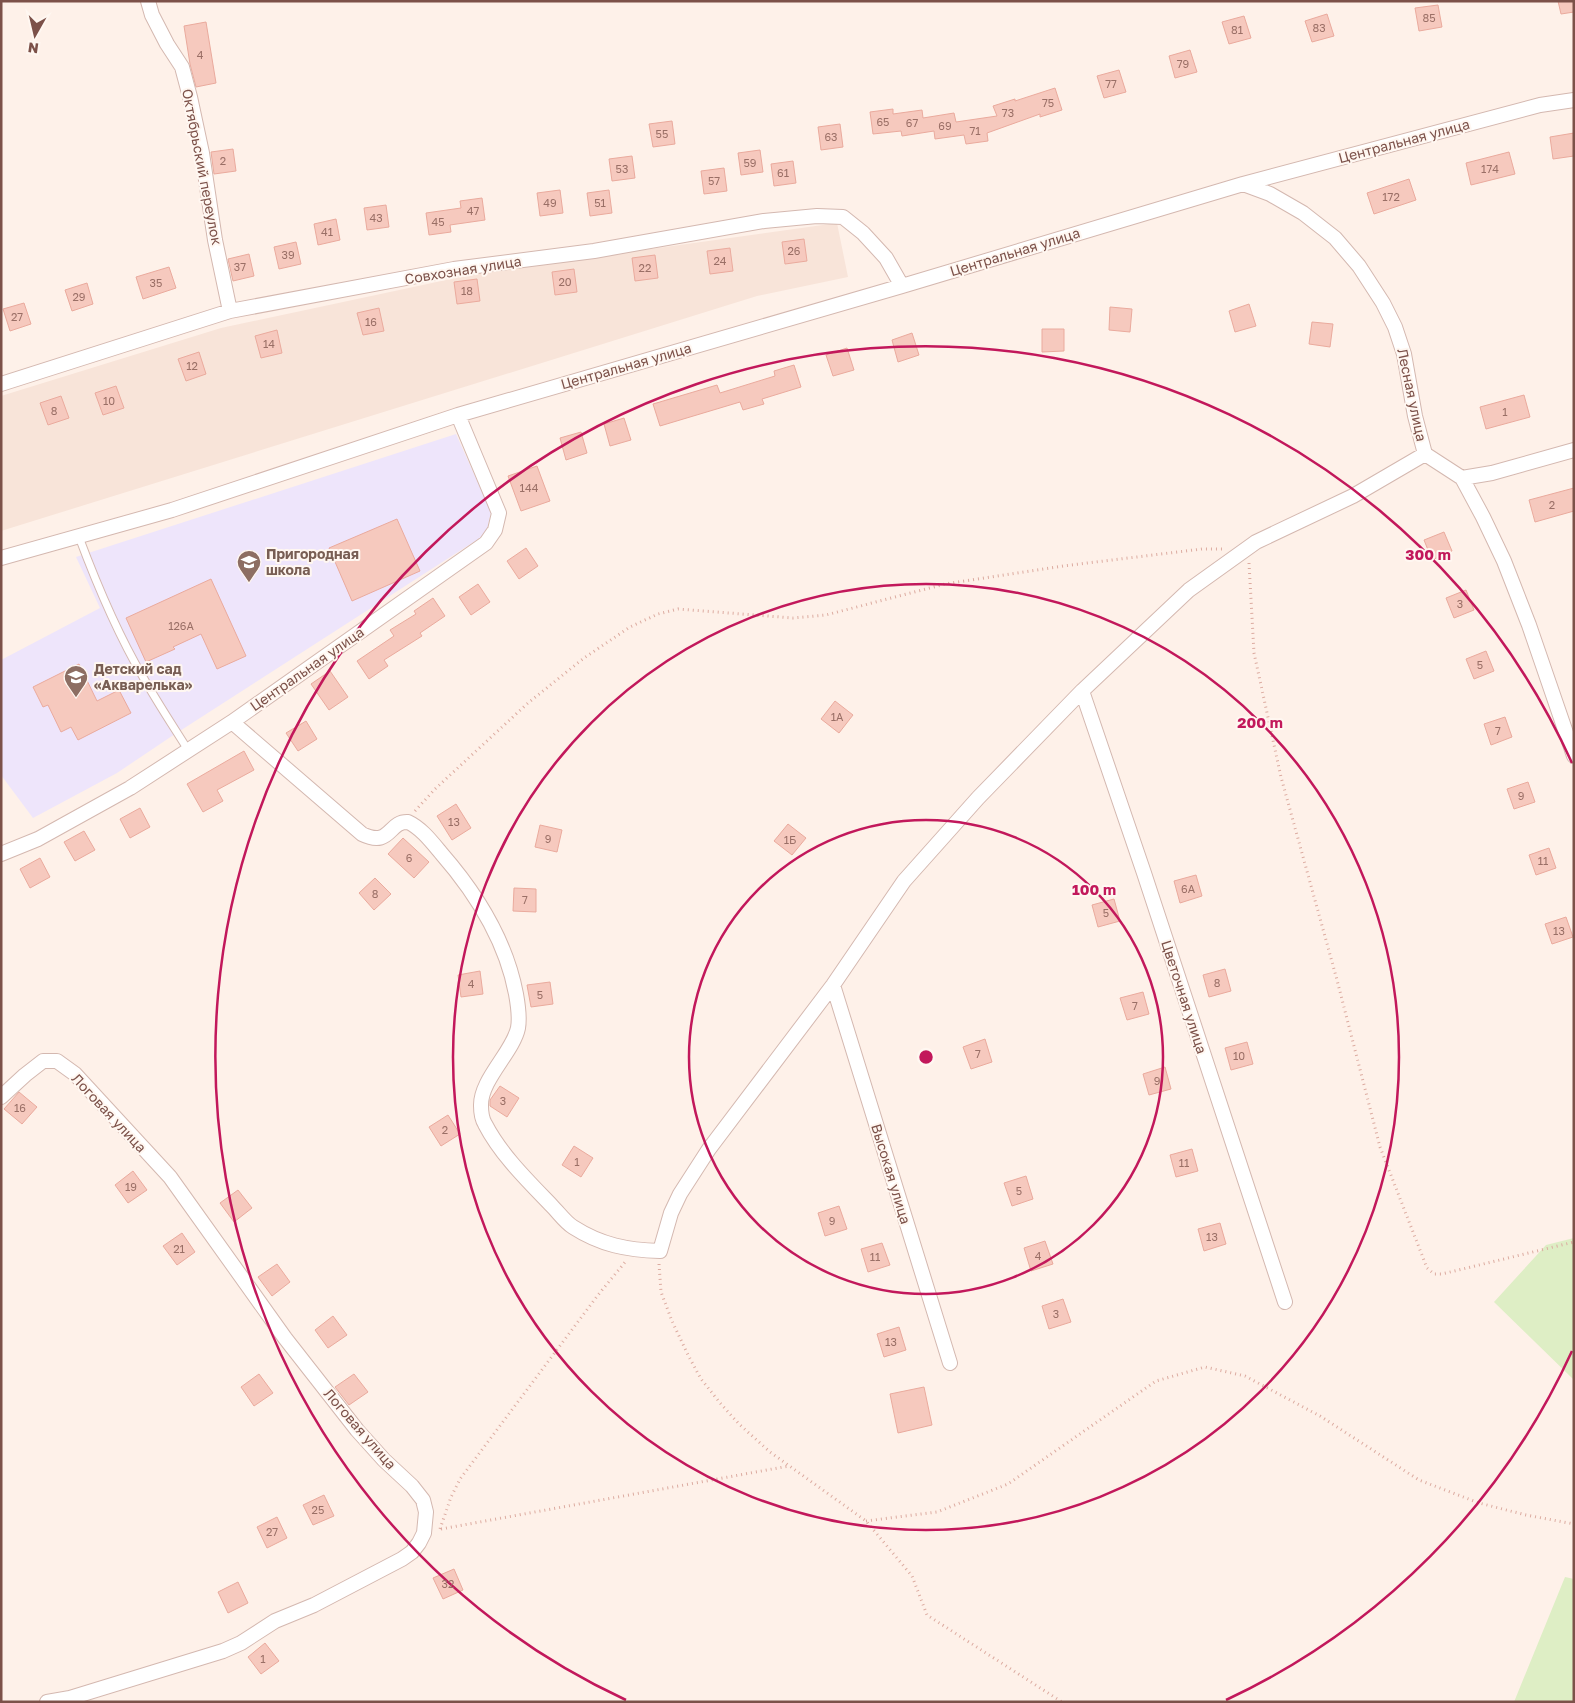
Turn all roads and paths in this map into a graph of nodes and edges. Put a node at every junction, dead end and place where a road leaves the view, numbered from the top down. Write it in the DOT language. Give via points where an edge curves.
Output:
graph roads {
  1 [pos="148,1"];
  2 [pos="1574,100"];
  3 [pos="1244,184"];
  4 [pos="902,286"];
  5 [pos="230,311"];
  6 [pos="1,384"];
  7 [pos="458,415"];
  8 [pos="1574,450"];
  9 [pos="1425,454"];
  10 [pos="1462,478"];
  11 [pos="79,537"];
  12 [pos="1248,548"];
  13 [pos="1,558"];
  14 [pos="1082,692"];
  15 [pos="232,722"];
  16 [pos="188,750"];
  17 [pos="1574,756"];
  18 [pos="408,822"];
  19 [pos="1,854"];
  20 [pos="832,985"];
  21 [pos="1,1098"];
  22 [pos="1574,1242"];
  23 [pos="635,1250"];
  24 [pos="660,1251"];
  25 [pos="1285,1302"];
  26 [pos="950,1363"];
  27 [pos="790,1466"];
  28 [pos="866,1521"];
  29 [pos="1574,1524"];
  30 [pos="440,1529"];
  31 [pos="438,1534"];
  32 [pos="76,1700"];
  33 [pos="47,1702"];
  34 [pos="1062,1702"];
  1 -- 5 [label="street, Октябрьский переулок" via="152,15 182,67 190,97"];
  2 -- 3 [label="street, Центральная улица" via="1540,105"];
  3 -- 4 [label="street, Центральная улица"];
  3 -- 9 [label="street, Лесная улица" via="1270,194 1303,214 1335,238 1359,266 1395,327 1404,354"];
  4 -- 5 [label="street, Совхозная улица" via="886,258 863,233 843,217 817,216 764,221 594,251 454,270"];
  4 -- 7 [label="street, Центральная улица"];
  5 -- 6 [label="street, Совхозная улица"];
  7 -- 11 [label="street, Центральная улица" via="172,510"];
  7 -- 15 [label="street, Центральная улица" via="499,513 495,530 486,543"];
  8 -- 10 [label="street"];
  9 -- 10 [label="street, Лесная улица"];
  9 -- 12 [label="street" via="1352,496"];
  10 -- 17 [label="street" via="1504,561"];
  11 -- 13 [label="street, Центральная улица"];
  11 -- 16 [label="lane" via="111,616"];
  12 -- 14 [label="street" via="1189,590"];
  12 -- 18 [label="path" via="1202,549 945,584 826,616 793,618 678,609 658,614 630,627 584,658 528,703 435,789"];
  12 -- 22 [label="path" via="1254,653 1281,777 1380,1146 1427,1268 1434,1274 1442,1274"];
  14 -- 20 [label="street" via="978,798 904,881"];
  14 -- 25 [label="street, Цветочная улица"];
  15 -- 16 [label="street, Центральная улица"];
  15 -- 18 [label="street" via="362,834 377,839 399,824"];
  16 -- 19 [label="street, Центральная улица" via="130,788 38,839"];
  18 -- 23 [label="street" via="428,838 462,877 491,924 513,979 518,1027 482,1096 481,1114 485,1124 510,1159 572,1226 606,1244"];
  20 -- 24 [label="street" via="688,1179 671,1213"];
  20 -- 26 [label="street, Высокая улица"];
  21 -- 32 [label="street, Логовая улица" via="43,1061 57,1061 75,1074 170,1177 285,1338 357,1430 412,1486 423,1500 426,1512 424,1534 419,1544 402,1559 223,1651"];
  23 -- 24 [label="street"];
  23 -- 30 [label="path" via="460,1479"];
  24 -- 27 [label="path" via="661,1292 701,1379 740,1424"];
  27 -- 28 [label="path"];
  27 -- 30 [label="path"];
  28 -- 29 [label="path" via="937,1512 1008,1484 1156,1382 1205,1367 1253,1380 1320,1416 1418,1480 1479,1504"];
  28 -- 34 [label="path" via="912,1576 927,1615"];
  30 -- 31 [label="path"];
  32 -- 33 [label="street, Логовая улица"];
}
